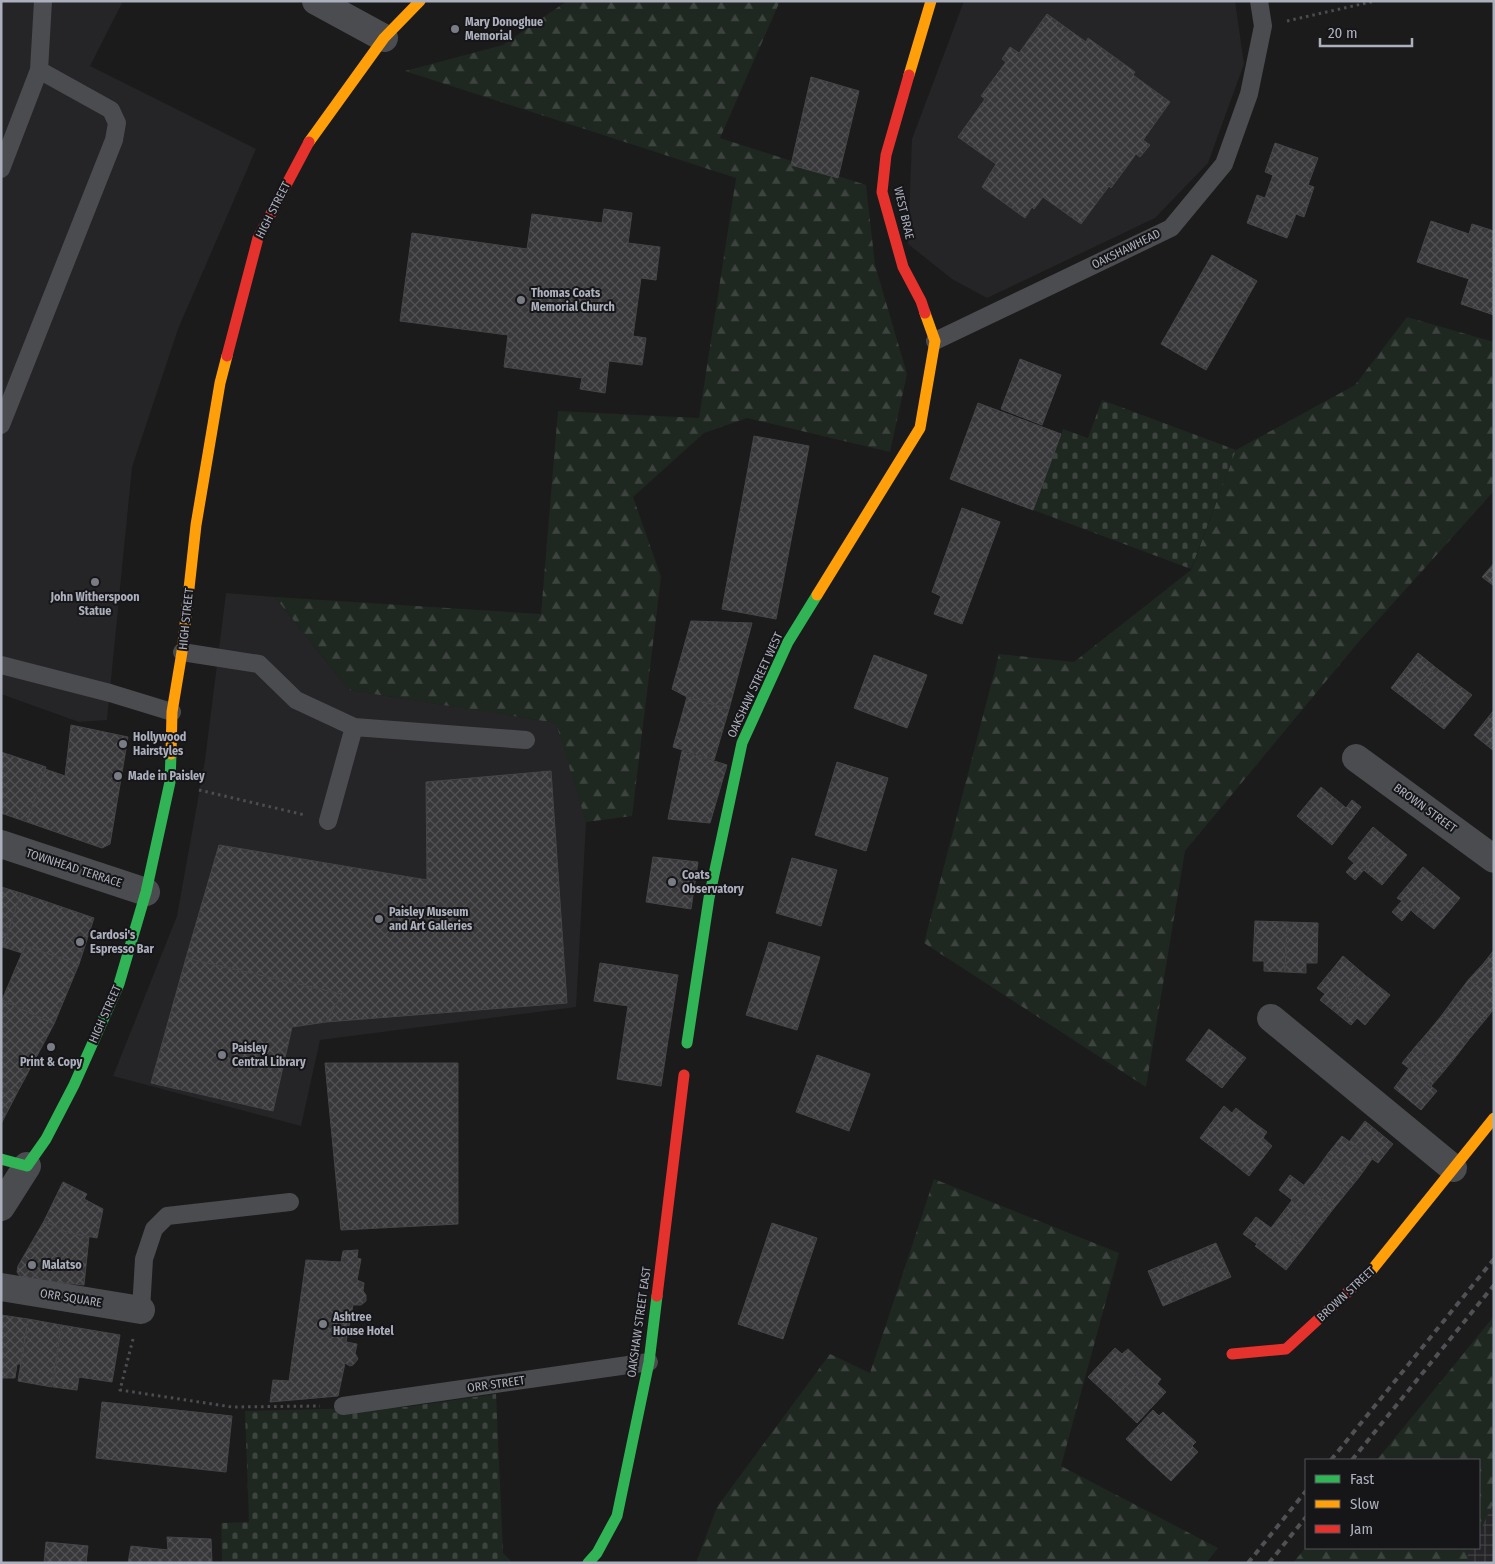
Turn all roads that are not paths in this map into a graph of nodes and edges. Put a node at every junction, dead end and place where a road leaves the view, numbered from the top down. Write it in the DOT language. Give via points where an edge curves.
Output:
graph roads {
  1 [pos="43,1"];
  2 [pos="316,1"];
  3 [pos="420,1"];
  4 [pos="931,1"];
  5 [pos="1259,1"];
  6 [pos="384,38"];
  7 [pos="39,70"];
  8 [pos="1,169"];
  9 [pos="935,341"];
  10 [pos="1,425"];
  11 [pos="182,652"];
  12 [pos="1,666"];
  13 [pos="172,712"];
  14 [pos="354,727"];
  15 [pos="526,740"];
  16 [pos="1356,758"];
  17 [pos="328,821"];
  18 [pos="1,844"];
  19 [pos="1494,858"];
  20 [pos="146,892"];
  21 [pos="1271,1018"];
  22 [pos="687,1043"];
  23 [pos="684,1075"];
  24 [pos="1494,1118"];
  25 [pos="1,1159"];
  26 [pos="27,1166"];
  27 [pos="1453,1168"];
  28 [pos="290,1202"];
  29 [pos="1,1208"];
  30 [pos="1,1287"];
  31 [pos="141,1310"];
  32 [pos="1232,1354"];
  33 [pos="649,1362"];
  34 [pos="343,1406"];
  35 [pos="588,1563"];
  1 -- 7 [label="lane"];
  2 -- 6 [label="street"];
  3 -- 6 [label="street, HIGH STREET"];
  4 -- 9 [label="street, WEST BRAE" via="886,155 882,192 903,267 921,301"];
  5 -- 9 [label="lane, OAKSHAWHEAD" via="1263,26 1249,94 1224,164 1170,228"];
  6 -- 11 [label="street, HIGH STREET" via="304,149 258,238 220,383 196,525"];
  7 -- 8 [label="lane"];
  7 -- 10 [label="lane" via="111,110 117,123 114,140"];
  9 -- 22 [label="street, OAKSHAW STREET WEST" via="920,428 788,642 742,744 709,898"];
  11 -- 13 [label="street, HIGH STREET"];
  11 -- 14 [label="lane" via="258,664 296,700"];
  12 -- 13 [label="lane"];
  13 -- 20 [label="street, HIGH STREET" via="170,782"];
  14 -- 15 [label="lane"];
  14 -- 17 [label="lane"];
  16 -- 19 [label="street, BROWN STREET"];
  18 -- 20 [label="street, TOWNHEAD TERRACE"];
  20 -- 26 [label="street, HIGH STREET" via="119,984 58,1116"];
  21 -- 27 [label="street"];
  23 -- 33 [label="street, OAKSHAW STREET EAST"];
  24 -- 27 [label="street, BROWN STREET"];
  25 -- 26 [label="street"];
  26 -- 29 [label="street, HIGH STREET"];
  27 -- 32 [label="street, BROWN STREET" via="1371,1271 1286,1349"];
  28 -- 31 [label="lane" via="167,1216 154,1229 144,1259"];
  30 -- 31 [label="street, ORR SQUARE"];
  33 -- 34 [label="lane, ORR STREET"];
  33 -- 35 [label="street, OAKSHAW STREET EAST" via="617,1516"];
}
